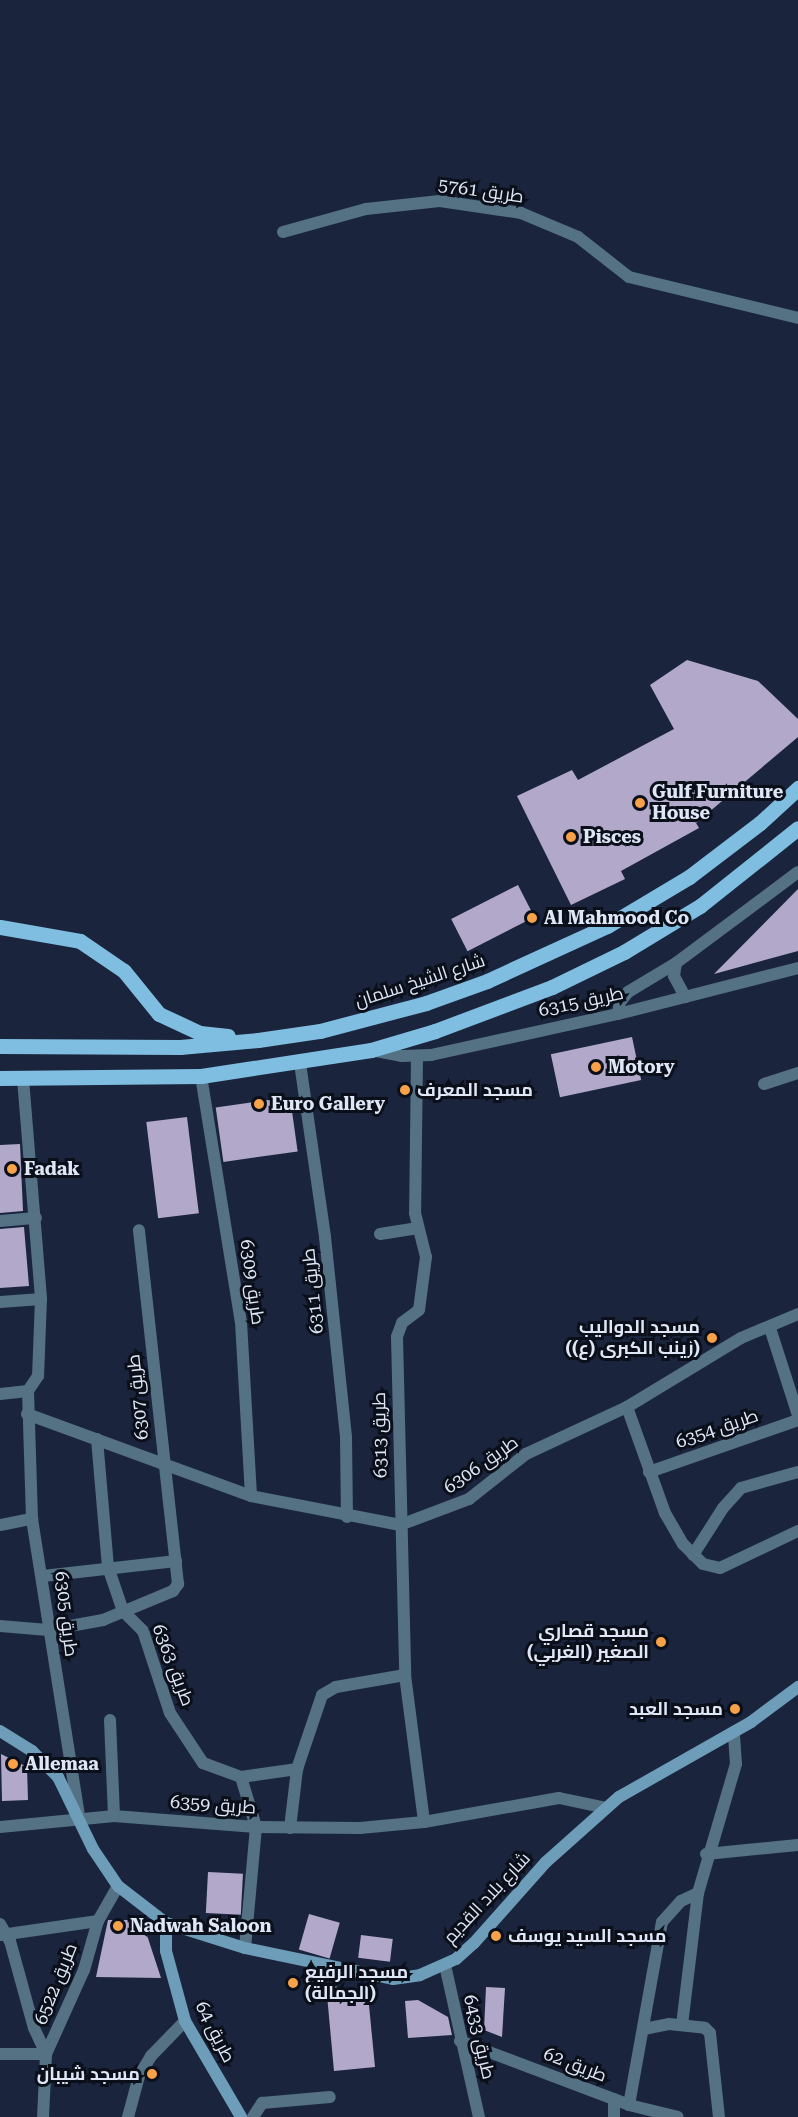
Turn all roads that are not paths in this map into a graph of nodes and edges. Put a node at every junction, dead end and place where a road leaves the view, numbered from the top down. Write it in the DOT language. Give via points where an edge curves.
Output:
graph roads {
  1 [pos="284,232"];
  2 [pos="798,318"];
  3 [pos="798,788"];
  4 [pos="798,828"];
  5 [pos="798,872"];
  6 [pos="0,927"];
  7 [pos="676,963"];
  8 [pos="798,968"];
  9 [pos="685,997"];
  10 [pos="618,1014"];
  11 [pos="258,1040"];
  12 [pos="0,1046"];
  13 [pos="371,1050"];
  14 [pos="417,1057"];
  15 [pos="300,1063"];
  16 [pos="798,1073"];
  17 [pos="201,1076"];
  18 [pos="0,1078"];
  19 [pos="23,1079"];
  20 [pos="764,1084"];
  21 [pos="36,1218"];
  22 [pos="0,1221"];
  23 [pos="417,1228"];
  24 [pos="139,1230"];
  25 [pos="380,1234"];
  26 [pos="41,1299"];
  27 [pos="0,1302"];
  28 [pos="798,1314"];
  29 [pos="770,1328"];
  30 [pos="28,1391"];
  31 [pos="0,1394"];
  32 [pos="627,1407"];
  33 [pos="27,1414"];
  34 [pos="798,1418"];
  35 [pos="97,1439"];
  36 [pos="162,1466"];
  37 [pos="649,1472"];
  38 [pos="798,1472"];
  39 [pos="251,1496"];
  40 [pos="347,1517"];
  41 [pos="32,1519"];
  42 [pos="0,1525"];
  43 [pos="400,1525"];
  44 [pos="798,1532"];
  45 [pos="693,1555"];
  46 [pos="176,1561"];
  47 [pos="108,1567"];
  48 [pos="43,1576"];
  49 [pos="123,1611"];
  50 [pos="0,1626"];
  51 [pos="48,1630"];
  52 [pos="405,1675"];
  53 [pos="798,1687"];
  54 [pos="110,1720"];
  55 [pos="0,1731"];
  56 [pos="734,1732"];
  57 [pos="297,1768"];
  58 [pos="241,1777"];
  59 [pos="606,1808"];
  60 [pos="114,1816"];
  61 [pos="79,1818"];
  62 [pos="424,1822"];
  63 [pos="0,1827"];
  64 [pos="255,1827"];
  65 [pos="290,1828"];
  66 [pos="798,1845"];
  67 [pos="706,1854"];
  68 [pos="118,1886"];
  69 [pos="698,1893"];
  70 [pos="98,1921"];
  71 [pos="166,1923"];
  72 [pos="2,1931"];
  73 [pos="245,1948"];
  74 [pos="445,1965"];
  75 [pos="185,2021"];
  76 [pos="682,2025"];
  77 [pos="644,2029"];
  78 [pos="460,2041"];
  79 [pos="0,2054"];
  80 [pos="46,2054"];
  81 [pos="330,2097"];
  82 [pos="614,2099"];
  83 [pos="629,2104"];
  84 [pos="43,2117"];
  85 [pos="128,2117"];
  86 [pos="241,2117"];
  87 [pos="253,2117"];
  88 [pos="479,2117"];
  89 [pos="614,2117"];
  90 [pos="678,2117"];
  91 [pos="719,2117"];
  1 -- 2 [label="street, طريق 5761" via="366,209 440,201 521,213 578,237 629,278"];
  3 -- 11 [label="main road, شارع الشيخ سلمان" via="760,823 689,877 607,926 543,957 487,981 378,1017"];
  4 -- 13 [label="main road" via="700,906 624,952 493,1011"];
  5 -- 7 [label="street"];
  6 -- 11 [label="main road" via="80,941 124,972 159,1014 175,1024 200,1033"];
  7 -- 9 [label="street" via="674,976"];
  7 -- 10 [label="street" via="627,992"];
  8 -- 9 [label="street, طريق 6315"];
  9 -- 10 [label="street, طريق 6315"];
  10 -- 14 [label="street, طريق 6315"];
  11 -- 12 [label="main road, شارع الشيخ سلمان" via="169,1047"];
  13 -- 14 [label="street, طريق 6315"];
  13 -- 15 [label="main road"];
  14 -- 23 [label="street, طريق 6313"];
  15 -- 17 [label="main road"];
  15 -- 40 [label="street, طريق 6311" via="325,1237 346,1437"];
  16 -- 20 [label="street"];
  17 -- 19 [label="main road"];
  17 -- 39 [label="street, طريق 6309" via="241,1322"];
  18 -- 19 [label="main road"];
  19 -- 21 [label="street"];
  21 -- 22 [label="street"];
  21 -- 26 [label="street"];
  23 -- 25 [label="street"];
  23 -- 43 [label="street, طريق 6313" via="426,1257 420,1306 402,1323 397,1336"];
  24 -- 36 [label="street, طريق 6307"];
  26 -- 27 [label="street"];
  26 -- 30 [label="street" via="38,1376"];
  28 -- 29 [label="street, طريق 6306"];
  29 -- 32 [label="street, طريق 6306" via="708,1355"];
  29 -- 34 [label="street, طريق 6354"];
  30 -- 31 [label="street"];
  30 -- 33 [label="street, طريق 6305"];
  32 -- 37 [label="street"];
  32 -- 43 [label="street, طريق 6306" via="526,1454 469,1499"];
  33 -- 35 [label="street, طريق 6306"];
  33 -- 41 [label="street, طريق 6305"];
  34 -- 37 [label="street, طريق 6354"];
  35 -- 36 [label="street, طريق 6306"];
  35 -- 47 [label="street, طريق 6363"];
  36 -- 39 [label="street, طريق 6306"];
  36 -- 46 [label="street, طريق 6307"];
  37 -- 45 [label="street" via="669,1521"];
  38 -- 45 [label="street" via="741,1488"];
  39 -- 40 [label="street, طريق 6306"];
  40 -- 43 [label="street, طريق 6306"];
  41 -- 42 [label="street"];
  41 -- 48 [label="street, طريق 6305"];
  43 -- 52 [label="street, طريق 6313"];
  44 -- 45 [label="street" via="728,1565 712,1568"];
  46 -- 47 [label="street"];
  46 -- 49 [label="street, طريق 6307" via="178,1584 173,1591"];
  47 -- 48 [label="street"];
  47 -- 49 [label="street, طريق 6363"];
  48 -- 51 [label="street, طريق 6305"];
  49 -- 51 [label="street" via="103,1620"];
  49 -- 58 [label="street, طريق 6363" via="142,1631 170,1713 203,1763"];
  50 -- 51 [label="street"];
  51 -- 61 [label="street, طريق 6305"];
  52 -- 57 [label="street" via="328,1690 320,1702"];
  52 -- 62 [label="street, طريق 6313"];
  53 -- 56 [label="street, شارع بلاد القديم"];
  54 -- 60 [label="street"];
  55 -- 61 [label="street, شارع بلاد القديم" via="46,1763 66,1787"];
  56 -- 59 [label="street, شارع بلاد القديم" via="648,1778"];
  56 -- 67 [label="street" via="736,1764"];
  57 -- 58 [label="street"];
  57 -- 65 [label="street"];
  58 -- 64 [label="street"];
  59 -- 62 [label="street, طريق 6359" via="559,1798"];
  59 -- 74 [label="street, شارع بلاد القديم" via="546,1862 474,1943"];
  60 -- 61 [label="street, طريق 6359"];
  60 -- 64 [label="street, طريق 6359"];
  61 -- 63 [label="street, طريق 6359"];
  61 -- 68 [label="street, شارع بلاد القديم" via="93,1849"];
  62 -- 65 [label="street, طريق 6359"];
  64 -- 65 [label="street, طريق 6359"];
  64 -- 73 [label="street"];
  66 -- 67 [label="street"];
  67 -- 69 [label="street"];
  68 -- 70 [label="street, طريق 6522"];
  68 -- 71 [label="street, شارع بلاد القديم"];
  69 -- 76 [label="street"];
  69 -- 77 [label="street" via="681,1901 662,1922"];
  70 -- 72 [label="street"];
  70 -- 80 [label="street, طريق 6522" via="84,1970"];
  71 -- 73 [label="street, شارع بلاد القديم"];
  71 -- 75 [label="street, طريق 64" via="166,1951"];
  72 -- 80 [label="street"];
  73 -- 74 [label="street, شارع بلاد القديم" via="380,1978 420,1975"];
  74 -- 78 [label="street, طريق 6433"];
  75 -- 85 [label="street" via="151,2056 140,2076"];
  75 -- 86 [label="street, طريق 64"];
  76 -- 77 [label="street"];
  76 -- 91 [label="street" via="705,2028 710,2033"];
  77 -- 83 [label="street"];
  78 -- 82 [label="street, طريق 62"];
  78 -- 88 [label="street, طريق 6433"];
  79 -- 80 [label="street, طريق 6522"];
  80 -- 84 [label="street"];
  81 -- 87 [label="street" via="262,2103"];
  82 -- 83 [label="street, طريق 62"];
  82 -- 89 [label="street"];
  83 -- 90 [label="street, طريق 62"];
}
